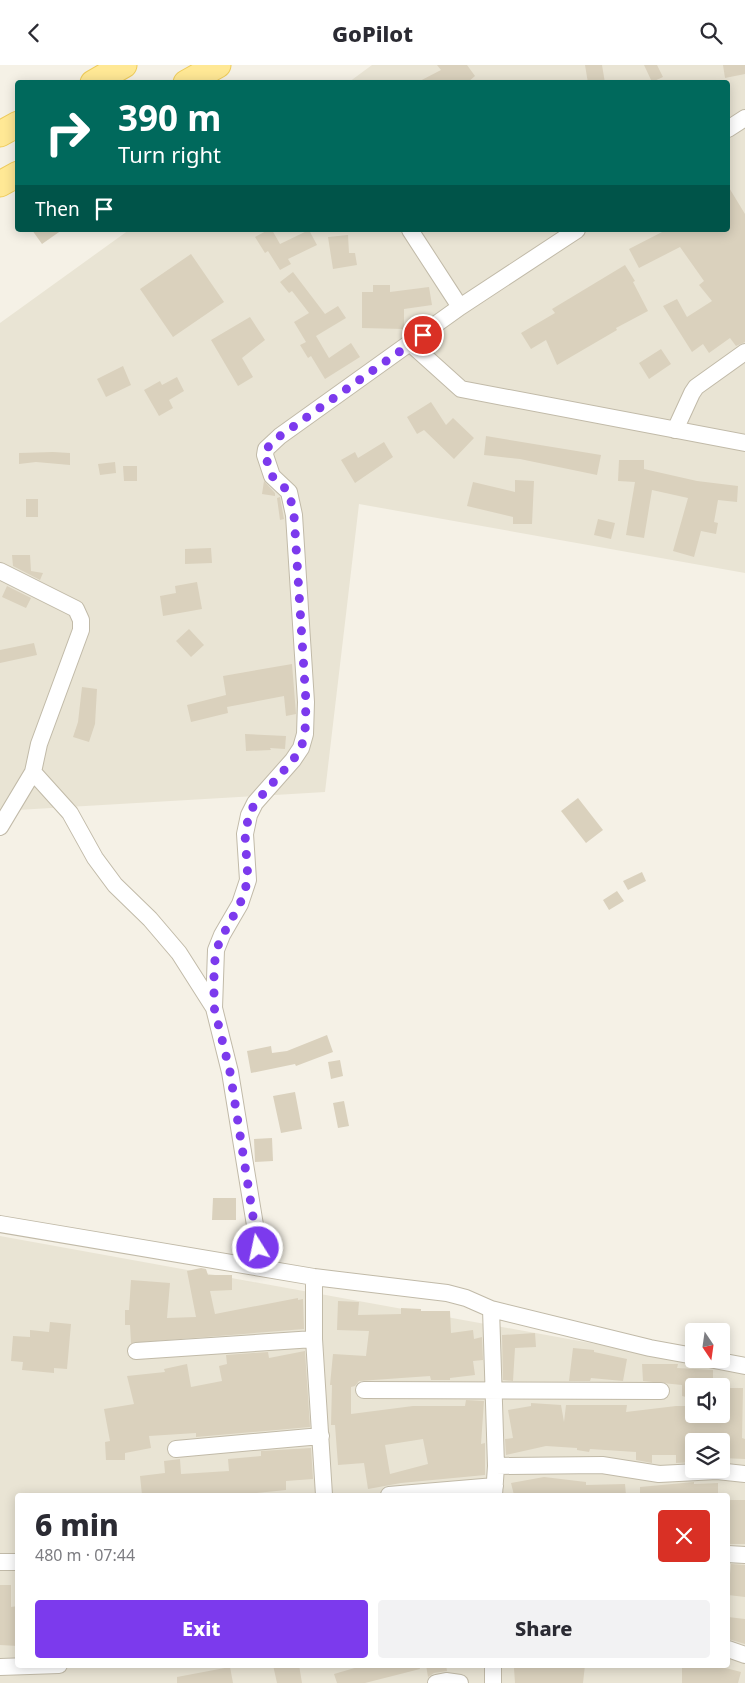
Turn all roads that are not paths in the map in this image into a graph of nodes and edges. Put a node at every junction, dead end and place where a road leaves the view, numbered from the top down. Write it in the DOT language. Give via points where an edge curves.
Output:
graph roads {
  1 [pos="124,65"];
  2 [pos="218,65"];
  3 [pos="98,80"];
  4 [pos="191,80"];
  5 [pos="745,118"];
  6 [pos="15,126"];
  7 [pos="730,128"];
  8 [pos="0,134"];
  9 [pos="15,176"];
  10 [pos="0,184"];
  11 [pos="411,232"];
  12 [pos="574,232"];
  13 [pos="460,307"];
  14 [pos="411,344"];
  15 [pos="745,352"];
  16 [pos="675,430"];
  17 [pos="745,443"];
  18 [pos="0,571"];
  19 [pos="33,772"];
  20 [pos="0,827"];
  21 [pos="214,1007"];
  22 [pos="0,1225"];
  23 [pos="262,1268"];
  24 [pos="314,1277"];
  25 [pos="491,1309"];
  26 [pos="314,1339"];
  27 [pos="136,1351"];
  28 [pos="685,1354"];
  29 [pos="730,1362"];
  30 [pos="745,1365"];
  31 [pos="364,1390"];
  32 [pos="494,1390"];
  33 [pos="661,1391"];
  34 [pos="321,1436"];
  35 [pos="176,1449"];
  36 [pos="496,1466"];
  37 [pos="745,1474"];
  38 [pos="494,1490"];
  39 [pos="324,1493"];
  40 [pos="431,1493"];
  41 [pos="730,1554"];
  42 [pos="745,1555"];
  43 [pos="0,1562"];
  44 [pos="15,1562"];
  45 [pos="730,1650"];
  46 [pos="745,1655"];
  47 [pos="15,1666"];
  48 [pos="0,1667"];
  49 [pos="493,1668"];
  50 [pos="436,1683"];
  51 [pos="460,1683"];
  52 [pos="493,1683"];
  1 -- 3 [label="main road"];
  2 -- 4 [label="main road"];
  5 -- 7 [label="street"];
  6 -- 8 [label="main road"];
  9 -- 10 [label="main road"];
  11 -- 13 [label="street"];
  12 -- 13 [label="street"];
  13 -- 14 [label="street"];
  14 -- 16 [label="street" via="461,389"];
  14 -- 21 [label="street" via="266,449 269,471 289,492 294,515 306,702 305,734 293,760 255,803 249,815 245,845 249,876 240,904 216,950"];
  15 -- 16 [label="street" via="696,387"];
  16 -- 17 [label="street"];
  18 -- 19 [label="street" via="76,609 81,620 81,630 39,744"];
  19 -- 20 [label="street"];
  19 -- 21 [label="street" via="70,813 95,858 115,885 179,953"];
  21 -- 23 [label="street" via="230,1072"];
  22 -- 23 [label="street"];
  23 -- 24 [label="street"];
  24 -- 25 [label="street" via="447,1293"];
  24 -- 26 [label="street"];
  25 -- 28 [label="street"];
  25 -- 32 [label="street"];
  26 -- 27 [label="street"];
  26 -- 34 [label="street"];
  29 -- 30 [label="street"];
  31 -- 32 [label="street"];
  32 -- 33 [label="street"];
  32 -- 36 [label="street"];
  34 -- 35 [label="street"];
  34 -- 39 [label="street"];
  36 -- 37 [label="street" via="602,1465 659,1474 717,1471"];
  36 -- 38 [label="street"];
  38 -- 40 [label="street"];
  41 -- 42 [label="street"];
  43 -- 44 [label="street"];
  45 -- 46 [label="street"];
  47 -- 48 [label="street"];
  49 -- 52 [label="street"];
  50 -- 51 [label="street"];
}
